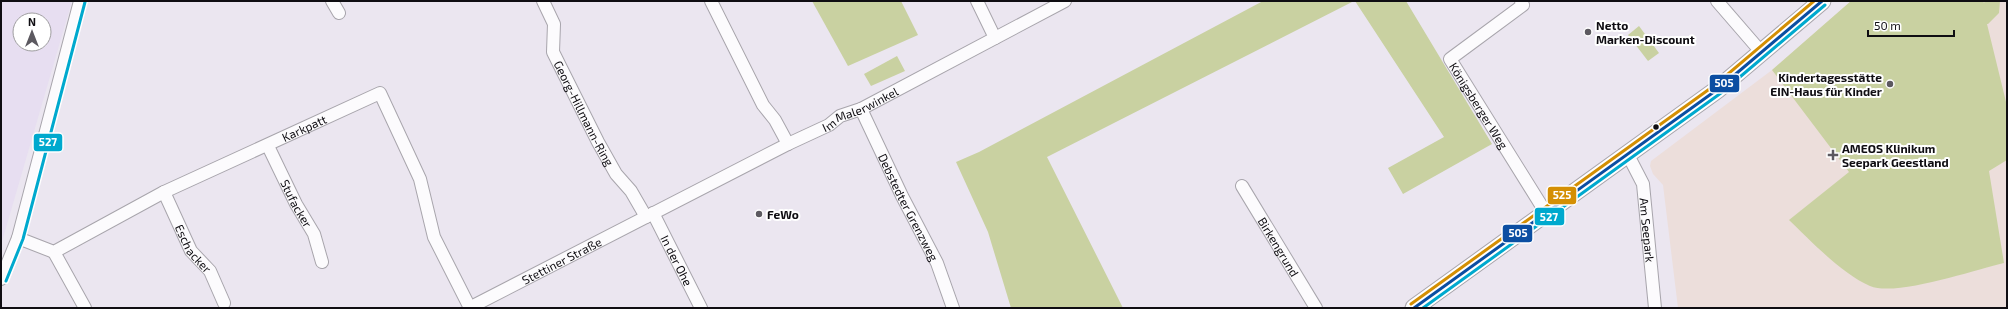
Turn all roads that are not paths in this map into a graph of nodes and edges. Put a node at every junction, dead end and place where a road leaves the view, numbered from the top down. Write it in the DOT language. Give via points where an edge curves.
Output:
graph roads {
  1 [pos="80,1"];
  2 [pos="332,1"];
  3 [pos="543,1"];
  4 [pos="711,1"];
  5 [pos="977,1"];
  6 [pos="1065,1"];
  7 [pos="1522,1"];
  8 [pos="1717,1"];
  9 [pos="1822,1"];
  10 [pos="339,13"];
  11 [pos="996,38"];
  12 [pos="1762,53"];
  13 [pos="861,108"];
  14 [pos="788,144"];
  15 [pos="268,146"];
  16 [pos="1628,155"];
  17 [pos="1242,186"];
  18 [pos="164,192"];
  19 [pos="1546,213"];
  20 [pos="650,215"];
  21 [pos="18,238"];
  22 [pos="54,252"];
  23 [pos="322,262"];
  24 [pos="1,279"];
  25 [pos="224,303"];
  26 [pos="85,308"];
  27 [pos="470,308"];
  28 [pos="701,308"];
  29 [pos="953,308"];
  30 [pos="1316,308"];
  31 [pos="1414,308"];
  32 [pos="1655,308"];
  1 -- 21 [label="street"];
  2 -- 10 [label="street"];
  3 -- 20 [label="street, Georg-Hillmann-Ring" via="554,24 553,52 598,142 616,174"];
  4 -- 14 [label="street" via="763,105 775,120"];
  5 -- 11 [label="street"];
  6 -- 11 [label="street, Im Malerwinkel"];
  7 -- 19 [label="street, Königsberger Weg" via="1523,4 1450,59"];
  8 -- 12 [label="street"];
  9 -- 12 [label="main road"];
  11 -- 13 [label="street, Im Malerwinkel"];
  12 -- 16 [label="main road"];
  13 -- 14 [label="street, Im Malerwinkel" via="840,116 829,125"];
  13 -- 29 [label="street, Debstedter Grenzweg" via="937,263"];
  14 -- 20 [label="street, Im Malerwinkel"];
  15 -- 18 [label="street, Karkpatt"];
  15 -- 23 [label="street, Stufacker" via="296,204 314,234"];
  15 -- 27 [label="street, Karkpatt" via="380,93 420,179 434,237"];
  16 -- 19 [label="main road"];
  16 -- 32 [label="street, Am Seepark" via="1643,184"];
  17 -- 30 [label="street, Birkengrund"];
  18 -- 22 [label="street, Karkpatt"];
  18 -- 25 [label="street, Eschacker" via="191,251 210,271"];
  19 -- 31 [label="main road"];
  20 -- 27 [label="street, Stettiner Straße"];
  20 -- 28 [label="street, In der Ohe"];
  21 -- 22 [label="street"];
  21 -- 24 [label="street"];
  22 -- 26 [label="street"];
}
